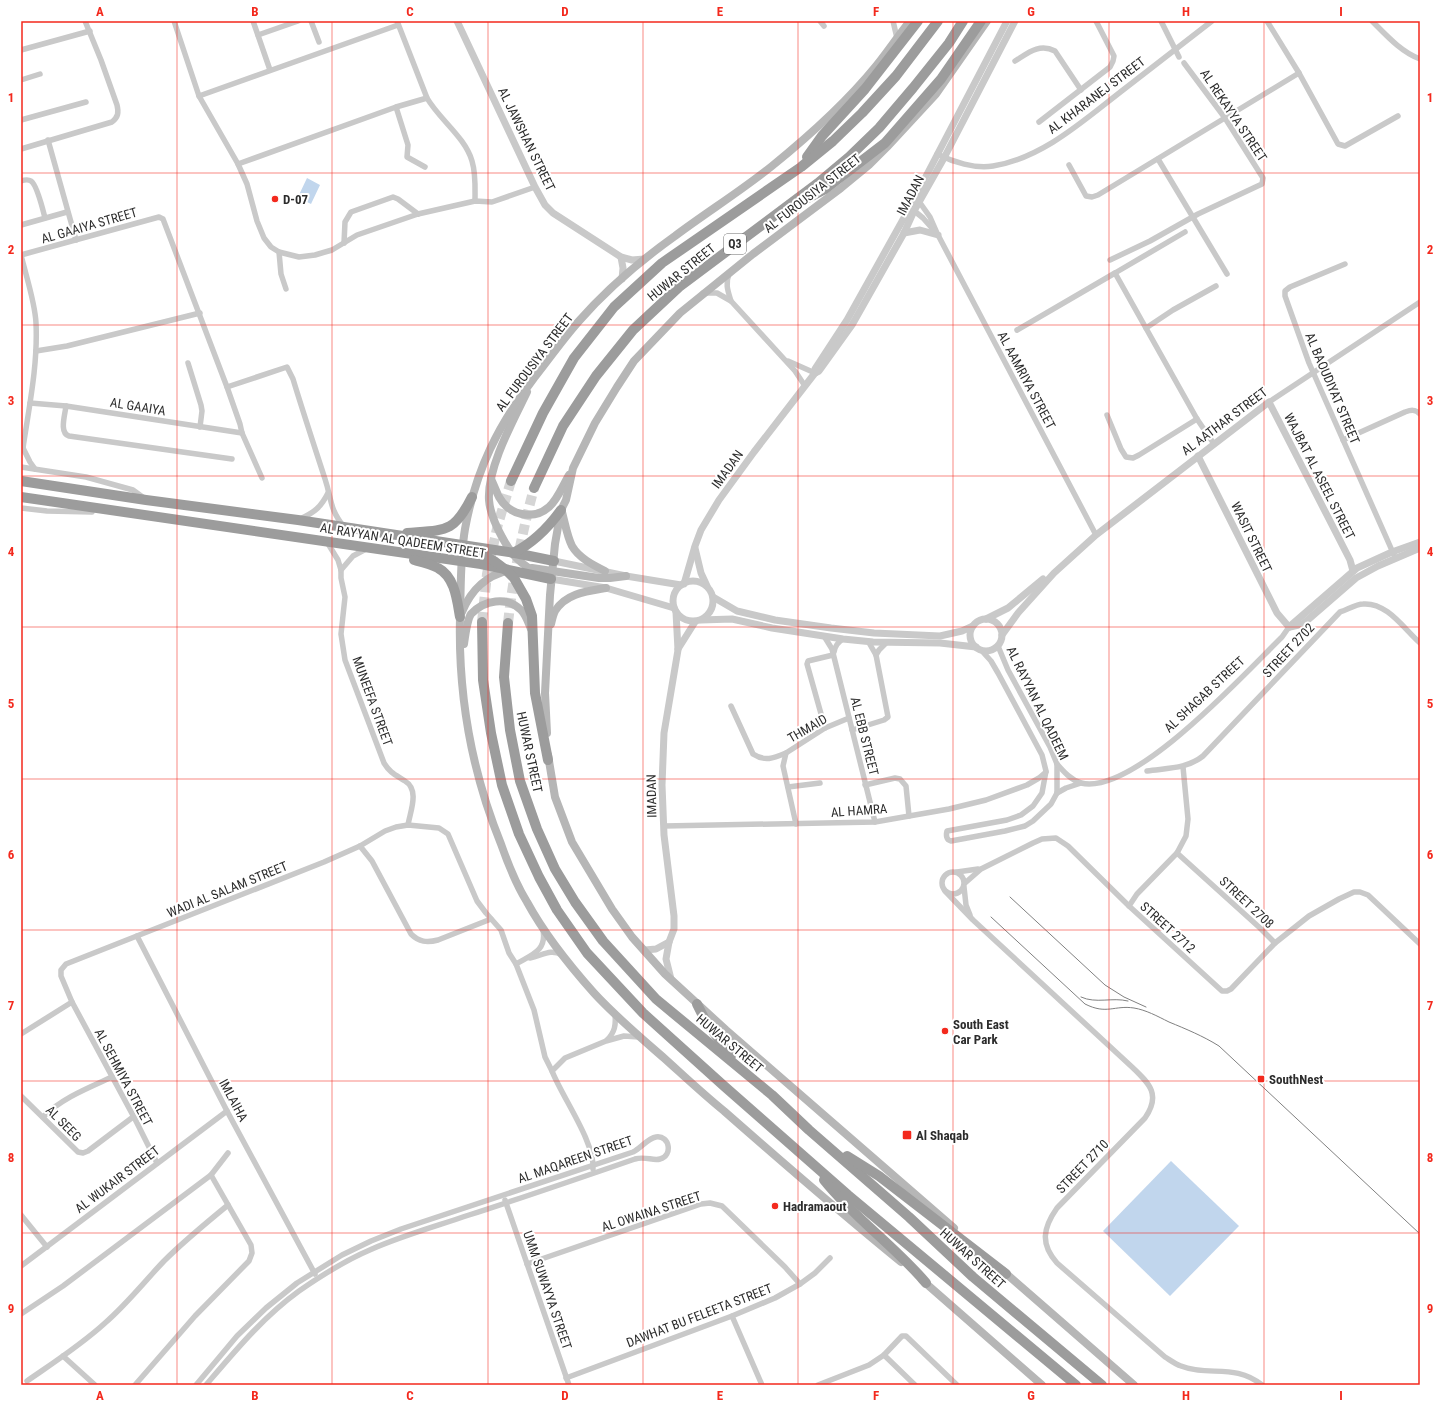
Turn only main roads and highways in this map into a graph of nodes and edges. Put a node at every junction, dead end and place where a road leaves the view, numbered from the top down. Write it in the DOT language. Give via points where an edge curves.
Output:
graph roads {
  1 [pos="910,21"];
  2 [pos="918,21"];
  3 [pos="938,21"];
  4 [pos="963,21"];
  5 [pos="981,21"];
  6 [pos="987,21"];
  7 [pos="801,167"];
  8 [pos="772,217"];
  9 [pos="534,379"];
  10 [pos="573,468"];
  11 [pos="491,478"];
  12 [pos="21,481"];
  13 [pos="511,481"];
  14 [pos="534,488"];
  15 [pos="21,497"];
  16 [pos="472,497"];
  17 [pos="561,510"];
  18 [pos="390,534"];
  19 [pos="464,544"];
  20 [pos="388,551"];
  21 [pos="513,553"];
  22 [pos="494,561"];
  23 [pos="462,562"];
  24 [pos="481,564"];
  25 [pos="526,567"];
  26 [pos="506,570"];
  27 [pos="552,570"];
  28 [pos="605,571"];
  29 [pos="626,576"];
  30 [pos="606,588"];
  31 [pos="460,617"];
  32 [pos="482,622"];
  33 [pos="508,623"];
  34 [pos="548,634"];
  35 [pos="534,635"];
  36 [pos="462,682"];
  37 [pos="548,760"];
  38 [pos="697,1004"];
  39 [pos="741,1069"];
  40 [pos="823,1142"];
  41 [pos="807,1158"];
  42 [pos="1006,1274"];
  43 [pos="926,1283"];
  44 [pos="1042,1385"];
  45 [pos="1076,1385"];
  46 [pos="1102,1385"];
  47 [pos="1134,1385"];
  1 -- 9 [label="main road, AL FUROUSIYA STREET" via="876,65 830,114 754,180 644,259 583,317 559,344"];
  2 -- 7 [label="highway" via="869,83 822,136"];
  3 -- 7 [label="highway, HUWAR STREET / Q3" via="896,76 862,113"];
  4 -- 8 [label="highway, HUWAR STREET / Q3" via="949,43 879,128 818,183"];
  5 -- 8 [label="highway" via="941,79 885,143 825,189"];
  6 -- 10 [label="main road, AL FUROUSIYA STREET" via="936,94 869,165 703,293 634,361 595,423"];
  7 -- 13 [label="highway, HUWAR STREET / Q3" via="662,263 614,307 574,358 543,413"];
  8 -- 14 [label="highway, HUWAR STREET / Q3" via="679,287 633,330 596,376 563,426"];
  9 -- 11 [label="main road" via="502,447"];
  9 -- 16 [label="main road, AL FUROUSIYA STREET" via="509,411 493,441"];
  10 -- 11 [label="main road" via="549,507 530,515 521,515 509,509 499,497"];
  10 -- 17 [label="main road, AL FUROUSIYA STREET" via="566,500"];
  11 -- 21 [label="main road" via="491,510 496,527"];
  12 -- 18 [label="highway, AL RAYYAN AL QADEEM STREET"];
  15 -- 20 [label="highway, AL RAYYAN AL QADEEM STREET"];
  16 -- 18 [label="highway" via="458,521 447,528"];
  16 -- 19 [label="main road, AL FUROUSIYA STREET"];
  17 -- 21 [label="highway" via="530,543"];
  17 -- 27 [label="main road, AL FUROUSIYA STREET"];
  17 -- 28 [label="main road" via="573,547 592,565"];
  18 -- 19 [label="highway, AL RAYYAN AL QADEEM STREET"];
  19 -- 21 [label="highway, AL RAYYAN AL QADEEM STREET"];
  19 -- 22 [label="highway"];
  19 -- 23 [label="main road, AL FUROUSIYA STREET"];
  20 -- 23 [label="highway, AL RAYYAN AL QADEEM STREET"];
  20 -- 31 [label="highway" via="445,572 452,582"];
  21 -- 22 [label="highway"];
  21 -- 25 [label="main road"];
  21 -- 27 [label="highway, AL RAYYAN AL QADEEM STREET"];
  22 -- 24 [label="highway"];
  22 -- 26 [label="highway"];
  23 -- 24 [label="highway, AL RAYYAN AL QADEEM STREET"];
  23 -- 31 [label="main road, AL FUROUSIYA STREET"];
  24 -- 26 [label="highway, AL RAYYAN AL QADEEM STREET"];
  25 -- 26 [label="main road"];
  25 -- 27 [label="main road"];
  26 -- 27 [label="highway, AL RAYYAN AL QADEEM STREET"];
  26 -- 31 [label="main road" via="488,578 477,588 467,600"];
  26 -- 35 [label="highway" via="514,578 526,599 532,616"];
  27 -- 29 [label="main road" via="599,578"];
  27 -- 34 [label="main road, AL FUROUSIYA STREET"];
  30 -- 34 [label="main road" via="574,595 565,601 555,611"];
  31 -- 36 [label="main road"];
  32 -- 41 [label="highway" via="483,680 502,785 519,834 557,910 587,953 643,1013"];
  33 -- 39 [label="highway, HUWAR STREET" via="504,677 510,730 520,781 537,829 556,869 575,902 603,941 656,999"];
  34 -- 37 [label="main road, HUWAR STREET" via="544,693"];
  35 -- 36 [label="main road" via="521,610 512,603 496,601 482,606 470,615 465,635"];
  35 -- 37 [label="highway" via="535,693"];
  36 -- 43 [label="main road" via="468,739 490,817 526,900 564,956 589,988 639,1037 771,1153"];
  37 -- 38 [label="main road, HUWAR STREET" via="554,797 572,842 612,909 632,937 665,974"];
  38 -- 39 [label="highway" via="705,1020"];
  38 -- 42 [label="main road, HUWAR STREET"];
  39 -- 40 [label="highway, HUWAR STREET"];
  40 -- 42 [label="highway" via="879,1176"];
  40 -- 46 [label="highway, HUWAR STREET" via="973,1277"];
  41 -- 43 [label="highway" via="831,1188"];
  41 -- 45 [label="highway"];
  42 -- 47 [label="main road, HUWAR STREET"];
  43 -- 44 [label="main road"];
}
